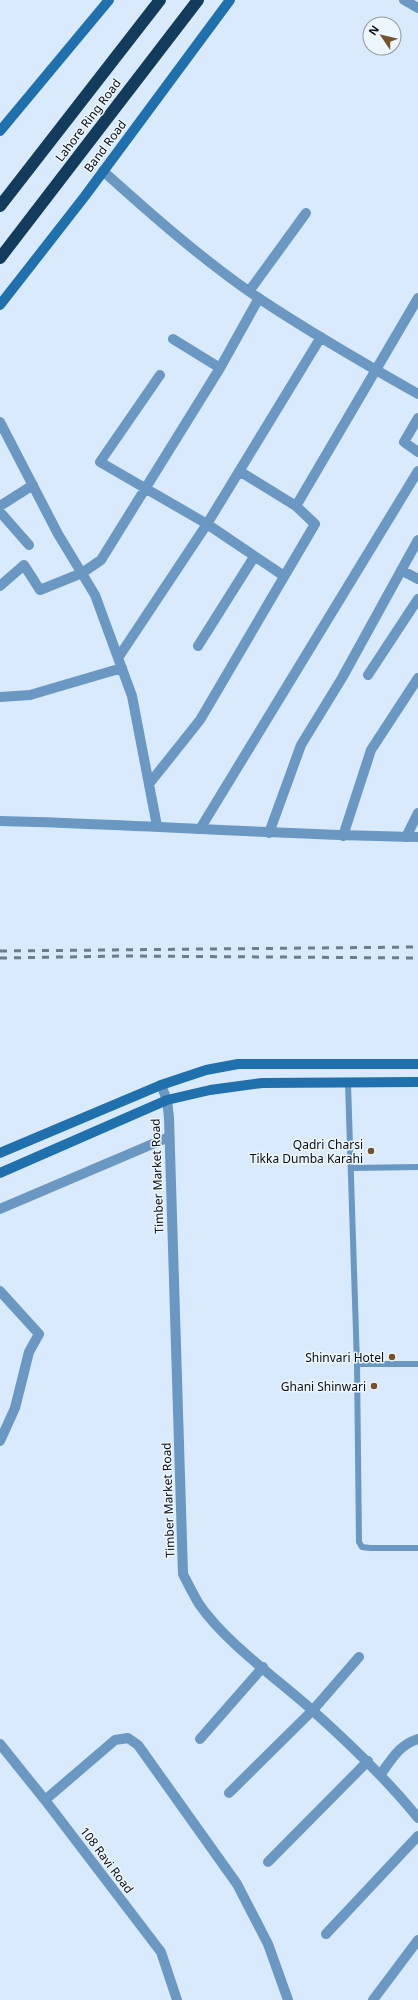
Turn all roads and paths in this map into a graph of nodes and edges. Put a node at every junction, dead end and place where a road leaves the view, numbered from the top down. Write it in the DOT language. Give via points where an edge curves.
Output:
graph roads {
  1 [pos="109,0"];
  2 [pos="160,0"];
  3 [pos="198,0"];
  4 [pos="230,0"];
  5 [pos="404,0"];
  6 [pos="418,8"];
  7 [pos="0,131"];
  8 [pos="103,171"];
  9 [pos="0,206"];
  10 [pos="306,214"];
  11 [pos="0,258"];
  12 [pos="250,290"];
  13 [pos="259,298"];
  14 [pos="418,298"];
  15 [pos="0,305"];
  16 [pos="321,337"];
  17 [pos="173,339"];
  18 [pos="220,368"];
  19 [pos="375,370"];
  20 [pos="160,375"];
  21 [pos="418,394"];
  22 [pos="418,418"];
  23 [pos="0,422"];
  24 [pos="418,452"];
  25 [pos="239,471"];
  26 [pos="418,471"];
  27 [pos="33,485"];
  28 [pos="146,488"];
  29 [pos="0,506"];
  30 [pos="296,506"];
  31 [pos="0,512"];
  32 [pos="207,524"];
  33 [pos="418,540"];
  34 [pos="29,545"];
  35 [pos="254,557"];
  36 [pos="402,570"];
  37 [pos="82,573"];
  38 [pos="284,576"];
  39 [pos="418,579"];
  40 [pos="0,586"];
  41 [pos="418,599"];
  42 [pos="198,646"];
  43 [pos="118,658"];
  44 [pos="122,668"];
  45 [pos="368,675"];
  46 [pos="418,678"];
  47 [pos="0,697"];
  48 [pos="149,784"];
  49 [pos="418,813"];
  50 [pos="0,821"];
  51 [pos="157,826"];
  52 [pos="200,829"];
  53 [pos="269,833"];
  54 [pos="343,836"];
  55 [pos="406,837"];
  56 [pos="418,837"];
  57 [pos="418,1064"];
  58 [pos="418,1082"];
  59 [pos="348,1083"];
  60 [pos="161,1085"];
  61 [pos="166,1100"];
  62 [pos="169,1137"];
  63 [pos="0,1153"];
  64 [pos="418,1167"];
  65 [pos="352,1168"];
  66 [pos="0,1173"];
  67 [pos="0,1209"];
  68 [pos="0,1291"];
  69 [pos="357,1364"];
  70 [pos="418,1364"];
  71 [pos="0,1441"];
  72 [pos="418,1548"];
  73 [pos="359,1657"];
  74 [pos="263,1667"];
  75 [pos="313,1710"];
  76 [pos="200,1738"];
  77 [pos="418,1739"];
  78 [pos="0,1744"];
  79 [pos="368,1761"];
  80 [pos="381,1774"];
  81 [pos="229,1793"];
  82 [pos="45,1800"];
  83 [pos="418,1818"];
  84 [pos="418,1836"];
  85 [pos="268,1862"];
  86 [pos="326,1934"];
  87 [pos="418,1940"];
  88 [pos="177,2000"];
  89 [pos="288,2000"];
  90 [pos="373,2000"];
  1 -- 7 [label="main road"];
  2 -- 9 [label="highway, Lahore Ring Road"];
  3 -- 11 [label="highway, Lahore Ring Road"];
  4 -- 8 [label="main road, Band Road"];
  5 -- 6 [label="street"];
  8 -- 12 [label="street" via="170,230"];
  8 -- 15 [label="main road, Band Road"];
  10 -- 12 [label="street"];
  12 -- 13 [label="street"];
  13 -- 16 [label="street"];
  13 -- 18 [label="street"];
  14 -- 19 [label="street"];
  16 -- 19 [label="street"];
  16 -- 25 [label="street"];
  17 -- 18 [label="street"];
  18 -- 28 [label="street"];
  19 -- 21 [label="street"];
  19 -- 30 [label="street"];
  20 -- 28 [label="street" via="100,462"];
  22 -- 24 [label="street" via="404,442"];
  23 -- 27 [label="street"];
  25 -- 30 [label="street"];
  25 -- 32 [label="street"];
  26 -- 52 [label="street"];
  27 -- 29 [label="street"];
  27 -- 37 [label="street"];
  28 -- 32 [label="street"];
  28 -- 37 [label="street" via="101,560"];
  30 -- 38 [label="street" via="315,524"];
  31 -- 34 [label="street"];
  32 -- 35 [label="street"];
  32 -- 43 [label="street"];
  33 -- 36 [label="street"];
  35 -- 38 [label="street"];
  35 -- 42 [label="street"];
  36 -- 39 [label="street"];
  36 -- 53 [label="street" via="342,678 301,745"];
  37 -- 40 [label="street" via="40,590 24,565"];
  37 -- 43 [label="street" via="95,595"];
  38 -- 48 [label="street" via="200,720"];
  41 -- 45 [label="street"];
  43 -- 44 [label="street"];
  44 -- 47 [label="street" via="30,695"];
  44 -- 48 [label="street" via="132,696"];
  46 -- 54 [label="street" via="371,750"];
  48 -- 51 [label="street"];
  49 -- 55 [label="street"];
  50 -- 51 [label="street"];
  51 -- 52 [label="street"];
  52 -- 53 [label="street"];
  53 -- 54 [label="street"];
  54 -- 55 [label="street"];
  55 -- 56 [label="street"];
  57 -- 60 [label="main road" via="238,1064 206,1070"];
  58 -- 59 [label="main road"];
  59 -- 61 [label="main road" via="262,1083 210,1090"];
  59 -- 65 [label="lane"];
  60 -- 61 [label="street, Timber Market Road"];
  60 -- 63 [label="main road"];
  61 -- 62 [label="street, Timber Market Road"];
  61 -- 66 [label="main road"];
  62 -- 67 [label="street"];
  62 -- 74 [label="street, Timber Market Road" via="183,1574 204,1610 231,1641"];
  64 -- 65 [label="lane"];
  65 -- 69 [label="lane"];
  68 -- 71 [label="street" via="39,1334 29,1352 15,1408"];
  69 -- 70 [label="lane"];
  69 -- 72 [label="lane" via="360,1542 362,1547 370,1548"];
  73 -- 75 [label="street"];
  74 -- 75 [label="street, Timber Market Road"];
  74 -- 76 [label="street"];
  75 -- 79 [label="street, Timber Market Road"];
  75 -- 81 [label="street"];
  77 -- 80 [label="street" via="412,1740 398,1750"];
  78 -- 82 [label="street, 108 Ravi Road"];
  79 -- 80 [label="street, Timber Market Road"];
  79 -- 85 [label="street"];
  80 -- 83 [label="street, Timber Market Road"];
  82 -- 88 [label="street, 108 Ravi Road" via="161,1952"];
  82 -- 89 [label="street" via="115,1740 128,1738 138,1745 237,1884 268,1944"];
  84 -- 86 [label="street"];
  87 -- 90 [label="street"];
}
